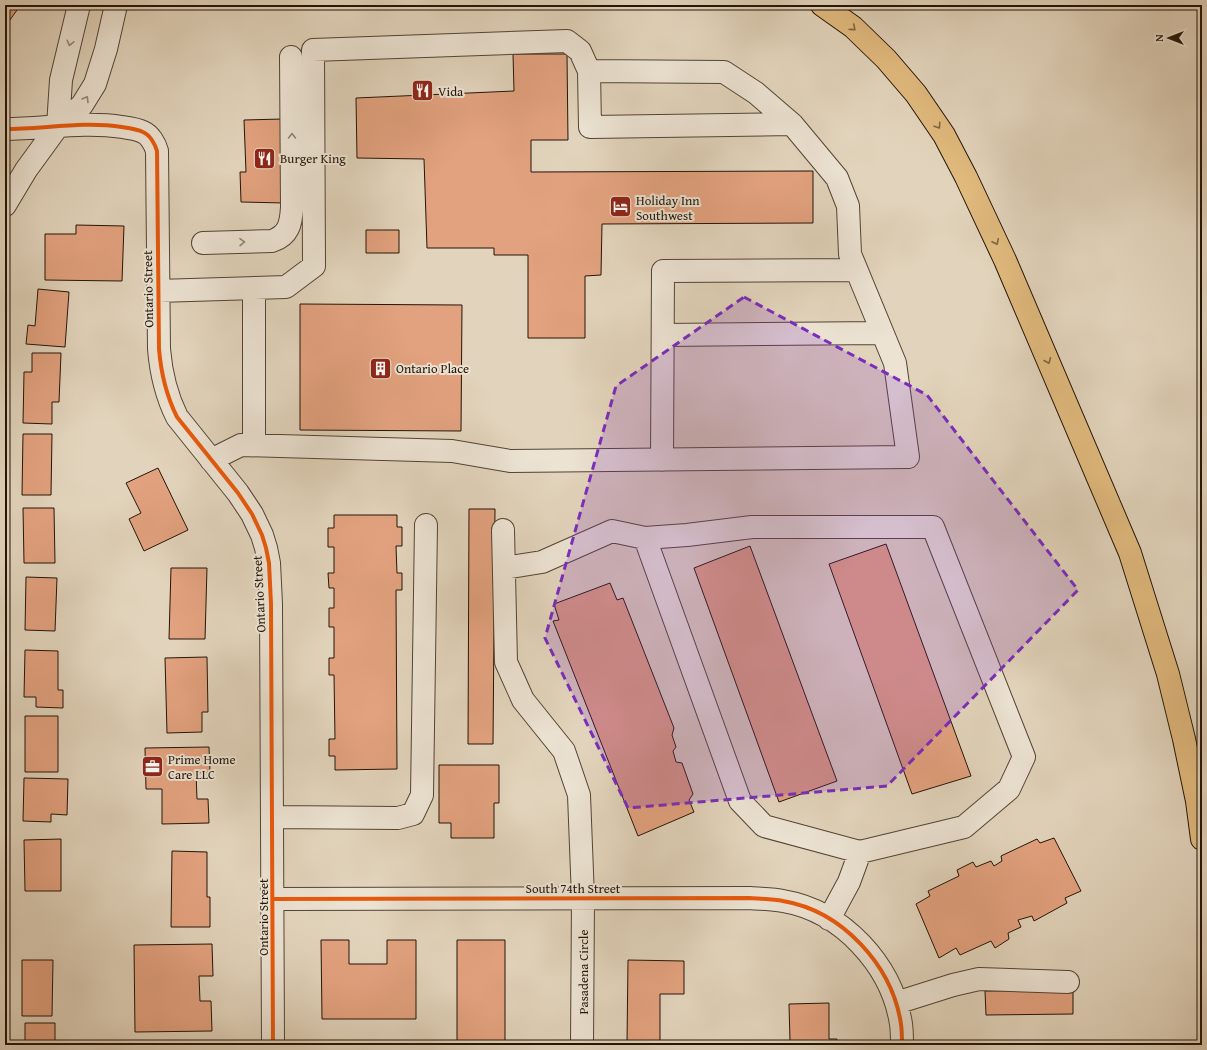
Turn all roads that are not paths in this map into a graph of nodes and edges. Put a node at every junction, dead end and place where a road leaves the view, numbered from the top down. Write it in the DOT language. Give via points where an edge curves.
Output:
graph roads {
  1 [pos="79,5"];
  2 [pos="116,5"];
  3 [pos="822,5"];
  4 [pos="291,57"];
  5 [pos="589,70"];
  6 [pos="792,124"];
  7 [pos="58,126"];
  8 [pos="5,129"];
  9 [pos="5,205"];
  10 [pos="203,243"];
  11 [pos="856,270"];
  12 [pos="254,288"];
  13 [pos="158,291"];
  14 [pos="882,333"];
  15 [pos="662,335"];
  16 [pos="254,445"];
  17 [pos="211,460"];
  18 [pos="662,460"];
  19 [pos="426,525"];
  20 [pos="503,530"];
  21 [pos="645,538"];
  22 [pos="504,568"];
  23 [pos="272,817"];
  24 [pos="1202,839"];
  25 [pos="860,852"];
  26 [pos="583,898"];
  27 [pos="273,899"];
  28 [pos="829,919"];
  29 [pos="1068,982"];
  30 [pos="896,1003"];
  31 [pos="273,1045"];
  32 [pos="582,1045"];
  33 [pos="902,1045"];
  1 -- 7 [label="street, one-way" via="61,80"];
  7 -- 2 [label="street, one-way" via="82,105 95,84"];
  3 -- 24 [label="highway, one-way" via="859,33 886,58 916,94 944,135 1005,260 1130,553 1168,674 1197,801"];
  10 -- 4 [label="street, one-way" via="272,241 280,238 288,230 292,220"];
  5 -- 6 [label="street" via="724,72 756,93"];
  5 -- 6 [label="street" via="590,126"];
  5 -- 12 [label="street" via="580,51 567,41 313,50 314,266 286,287"];
  6 -- 11 [label="street" via="837,178 848,206 850,254"];
  7 -- 8 [label="street, Ontario Street"];
  7 -- 9 [label="street" via="26,170"];
  7 -- 13 [label="street, Ontario Street" via="110,125 136,129 145,132 155,144"];
  11 -- 14 [label="street"];
  11 -- 15 [label="street" via="663,271"];
  12 -- 13 [label="street"];
  12 -- 16 [label="street"];
  13 -- 17 [label="street, Ontario Street" via="159,349 164,383 177,417"];
  14 -- 15 [label="street"];
  14 -- 18 [label="street" via="895,363 908,457"];
  15 -- 18 [label="street"];
  16 -- 17 [label="street" via="241,445"];
  16 -- 18 [label="street" via="452,451 510,461"];
  17 -- 23 [label="street, Ontario Street" via="252,514 262,534 269,563 272,604"];
  19 -- 23 [label="street" via="422,795 413,814 398,818"];
  20 -- 22 [label="street, Pasadena Circle"];
  21 -- 22 [label="street" via="612,532 542,562"];
  21 -- 25 [label="street" via="740,801 764,826"];
  21 -- 25 [label="street" via="752,527 933,527 1024,757 1009,789 964,827"];
  22 -- 26 [label="street, Pasadena Circle" via="506,662 523,700 564,751 579,795"];
  23 -- 27 [label="street, Ontario Street"];
  25 -- 28 [label="street" via="849,882"];
  26 -- 27 [label="street, South 74th Street"];
  26 -- 28 [label="street, South 74th Street" via="750,898 784,901 810,909"];
  26 -- 32 [label="street, Pasadena Circle"];
  27 -- 31 [label="street, Ontario Street"];
  28 -- 30 [label="street, South 74th Street" via="861,944 878,966"];
  29 -- 30 [label="street" via="979,979"];
  30 -- 33 [label="street, South 74th Street" via="901,1023"];
}
